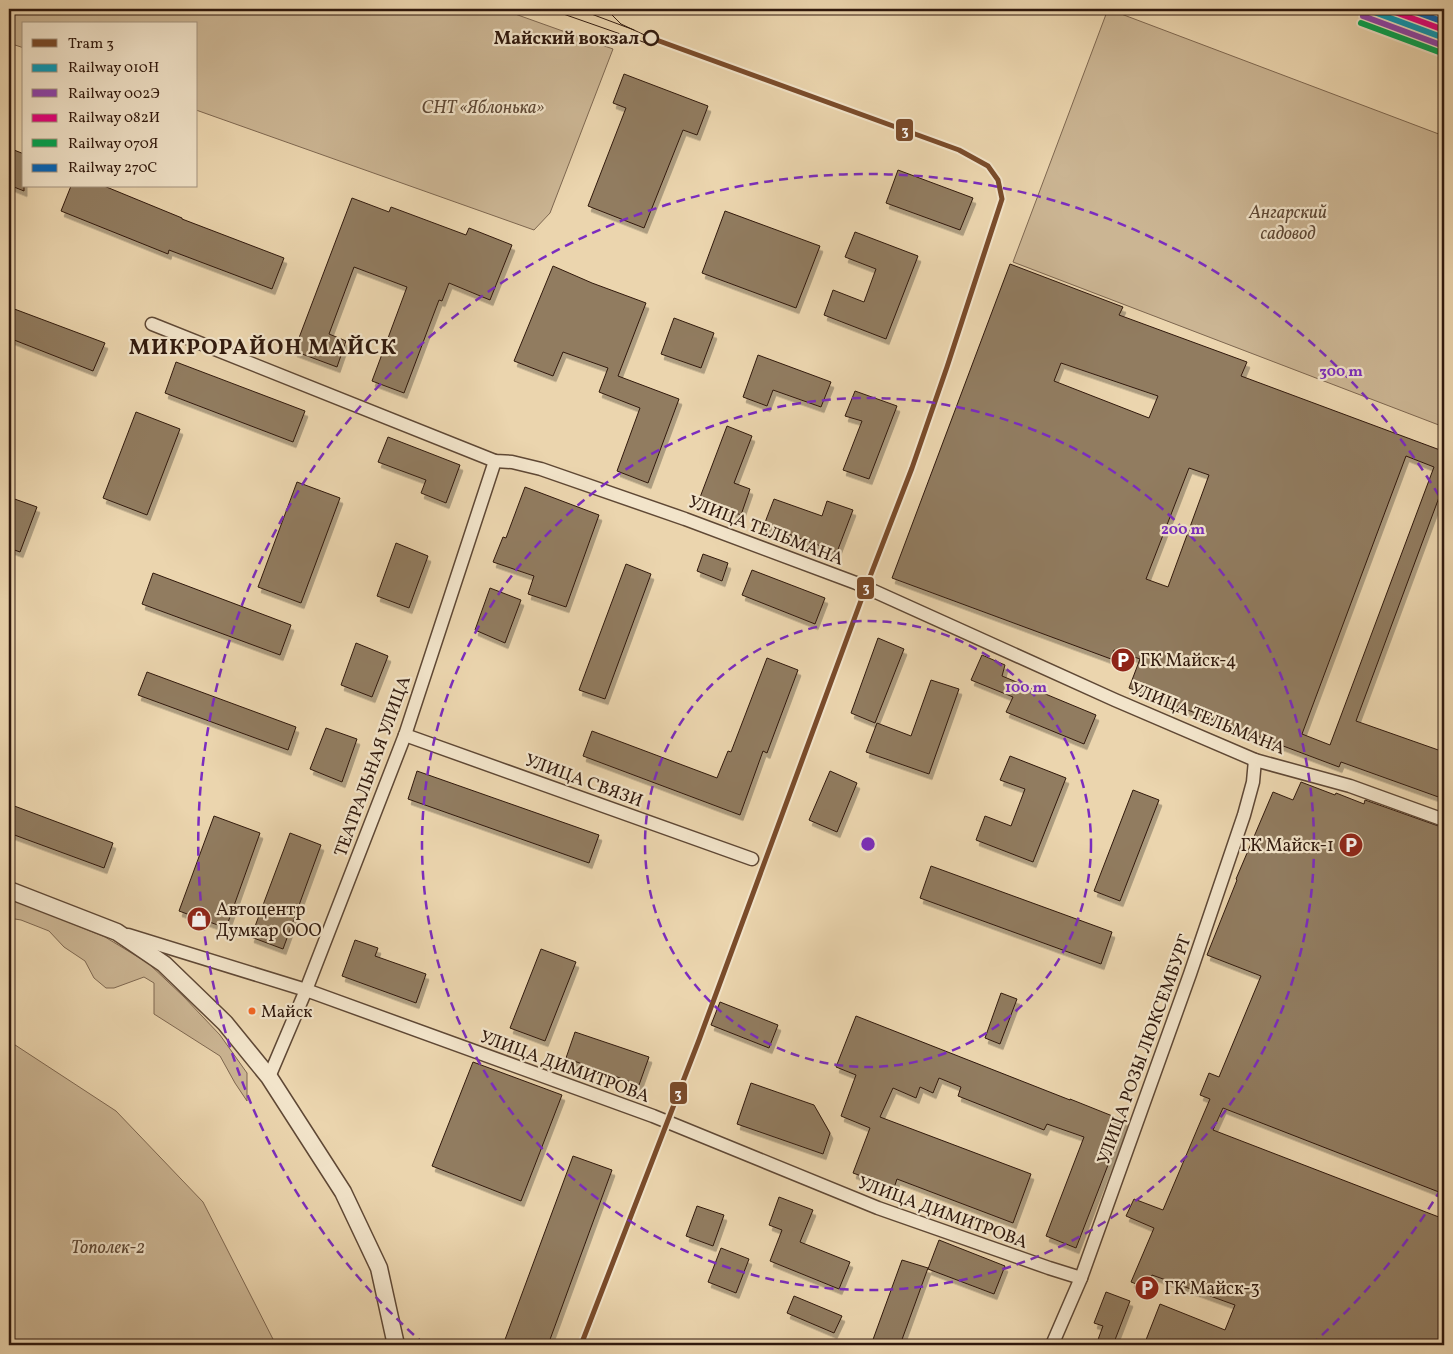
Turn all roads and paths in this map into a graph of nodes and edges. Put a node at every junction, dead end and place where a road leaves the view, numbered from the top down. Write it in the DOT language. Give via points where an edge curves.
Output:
graph roads {
  1 [pos="152,324"];
  2 [pos="495,462"];
  3 [pos="405,735"];
  4 [pos="1256,760"];
  5 [pos="1444,820"];
  6 [pos="752,859"];
  7 [pos="9,890"];
  8 [pos="117,932"];
  9 [pos="306,990"];
  10 [pos="269,1077"];
  11 [pos="1081,1278"];
  12 [pos="396,1345"];
  13 [pos="1052,1345"];
  1 -- 2 [label="street, УЛИЦА ТЕЛЬМАНА"];
  2 -- 3 [label="street, ТЕАТРАЛЬНАЯ УЛИЦА"];
  2 -- 4 [label="street, УЛИЦА ТЕЛЬМАНА" via="512,462 541,469 856,583"];
  3 -- 6 [label="street, УЛИЦА СВЯЗИ"];
  3 -- 9 [label="street, ТЕАТРАЛЬНАЯ УЛИЦА"];
  4 -- 5 [label="street, УЛИЦА ТЕЛЬМАНА" via="1350,786"];
  4 -- 11 [label="street, УЛИЦА РОЗЫ ЛЮКСЕМБУРГ" via="1241,825"];
  7 -- 8 [label="street"];
  8 -- 9 [label="street, УЛИЦА ДИМИТРОВА"];
  8 -- 10 [label="street" via="164,964 219,1016"];
  9 -- 10 [label="street, ТЕАТРАЛЬНАЯ УЛИЦА"];
  9 -- 11 [label="street, УЛИЦА ДИМИТРОВА" via="653,1116 878,1208"];
  10 -- 12 [label="street" via="343,1192 379,1268"];
  11 -- 13 [label="street, УЛИЦА РОЗЫ ЛЮКСЕМБУРГ"];
}
